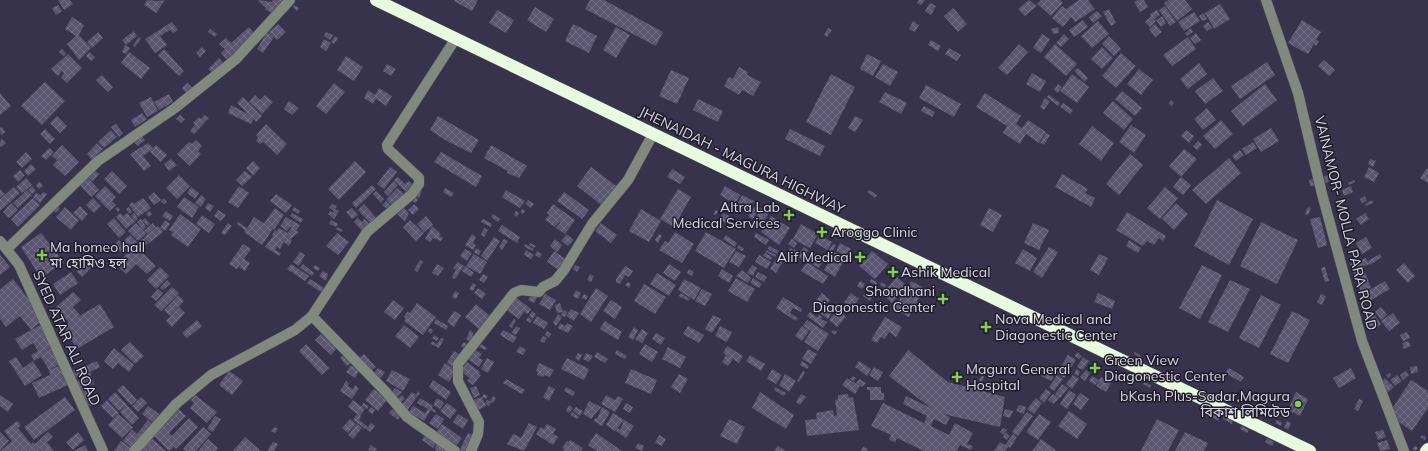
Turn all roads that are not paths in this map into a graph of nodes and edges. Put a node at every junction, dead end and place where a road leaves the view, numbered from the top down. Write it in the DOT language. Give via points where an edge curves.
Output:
graph roads {
  1 [pos="290,0"];
  2 [pos="376,0"];
  3 [pos="1266,0"];
  4 [pos="456,38"];
  5 [pos="653,134"];
  6 [pos="0,241"];
  7 [pos="7,249"];
  8 [pos="312,316"];
  9 [pos="103,451"];
  10 [pos="134,451"];
  11 [pos="455,451"];
  12 [pos="471,451"];
  13 [pos="1310,451"];
  14 [pos="1404,451"];
  1 -- 7 [label="street" via="236,59 175,108 98,161"];
  2 -- 4 [label="highway, JHENAIDAH - MAGURA HIGHWAY"];
  3 -- 14 [label="street, VAINAMOR- MOLLA PARA ROAD" via="1298,93 1362,341"];
  4 -- 5 [label="highway, JHENAIDAH - MAGURA HIGHWAY"];
  4 -- 8 [label="street" via="387,145 388,149 419,178 418,184 412,194 367,232"];
  5 -- 12 [label="street" via="628,180 592,224 555,281 543,286 539,292 521,290 514,293 458,364 458,381 479,422 478,434"];
  5 -- 13 [label="highway, JHENAIDAH - MAGURA HIGHWAY"];
  6 -- 7 [label="street, SYED ATAR ALI ROAD"];
  7 -- 9 [label="street, SYED ATAR ALI ROAD" via="19,265"];
  8 -- 10 [label="street" via="295,330 211,375 176,404"];
  8 -- 11 [label="street" via="407,417"];
}
